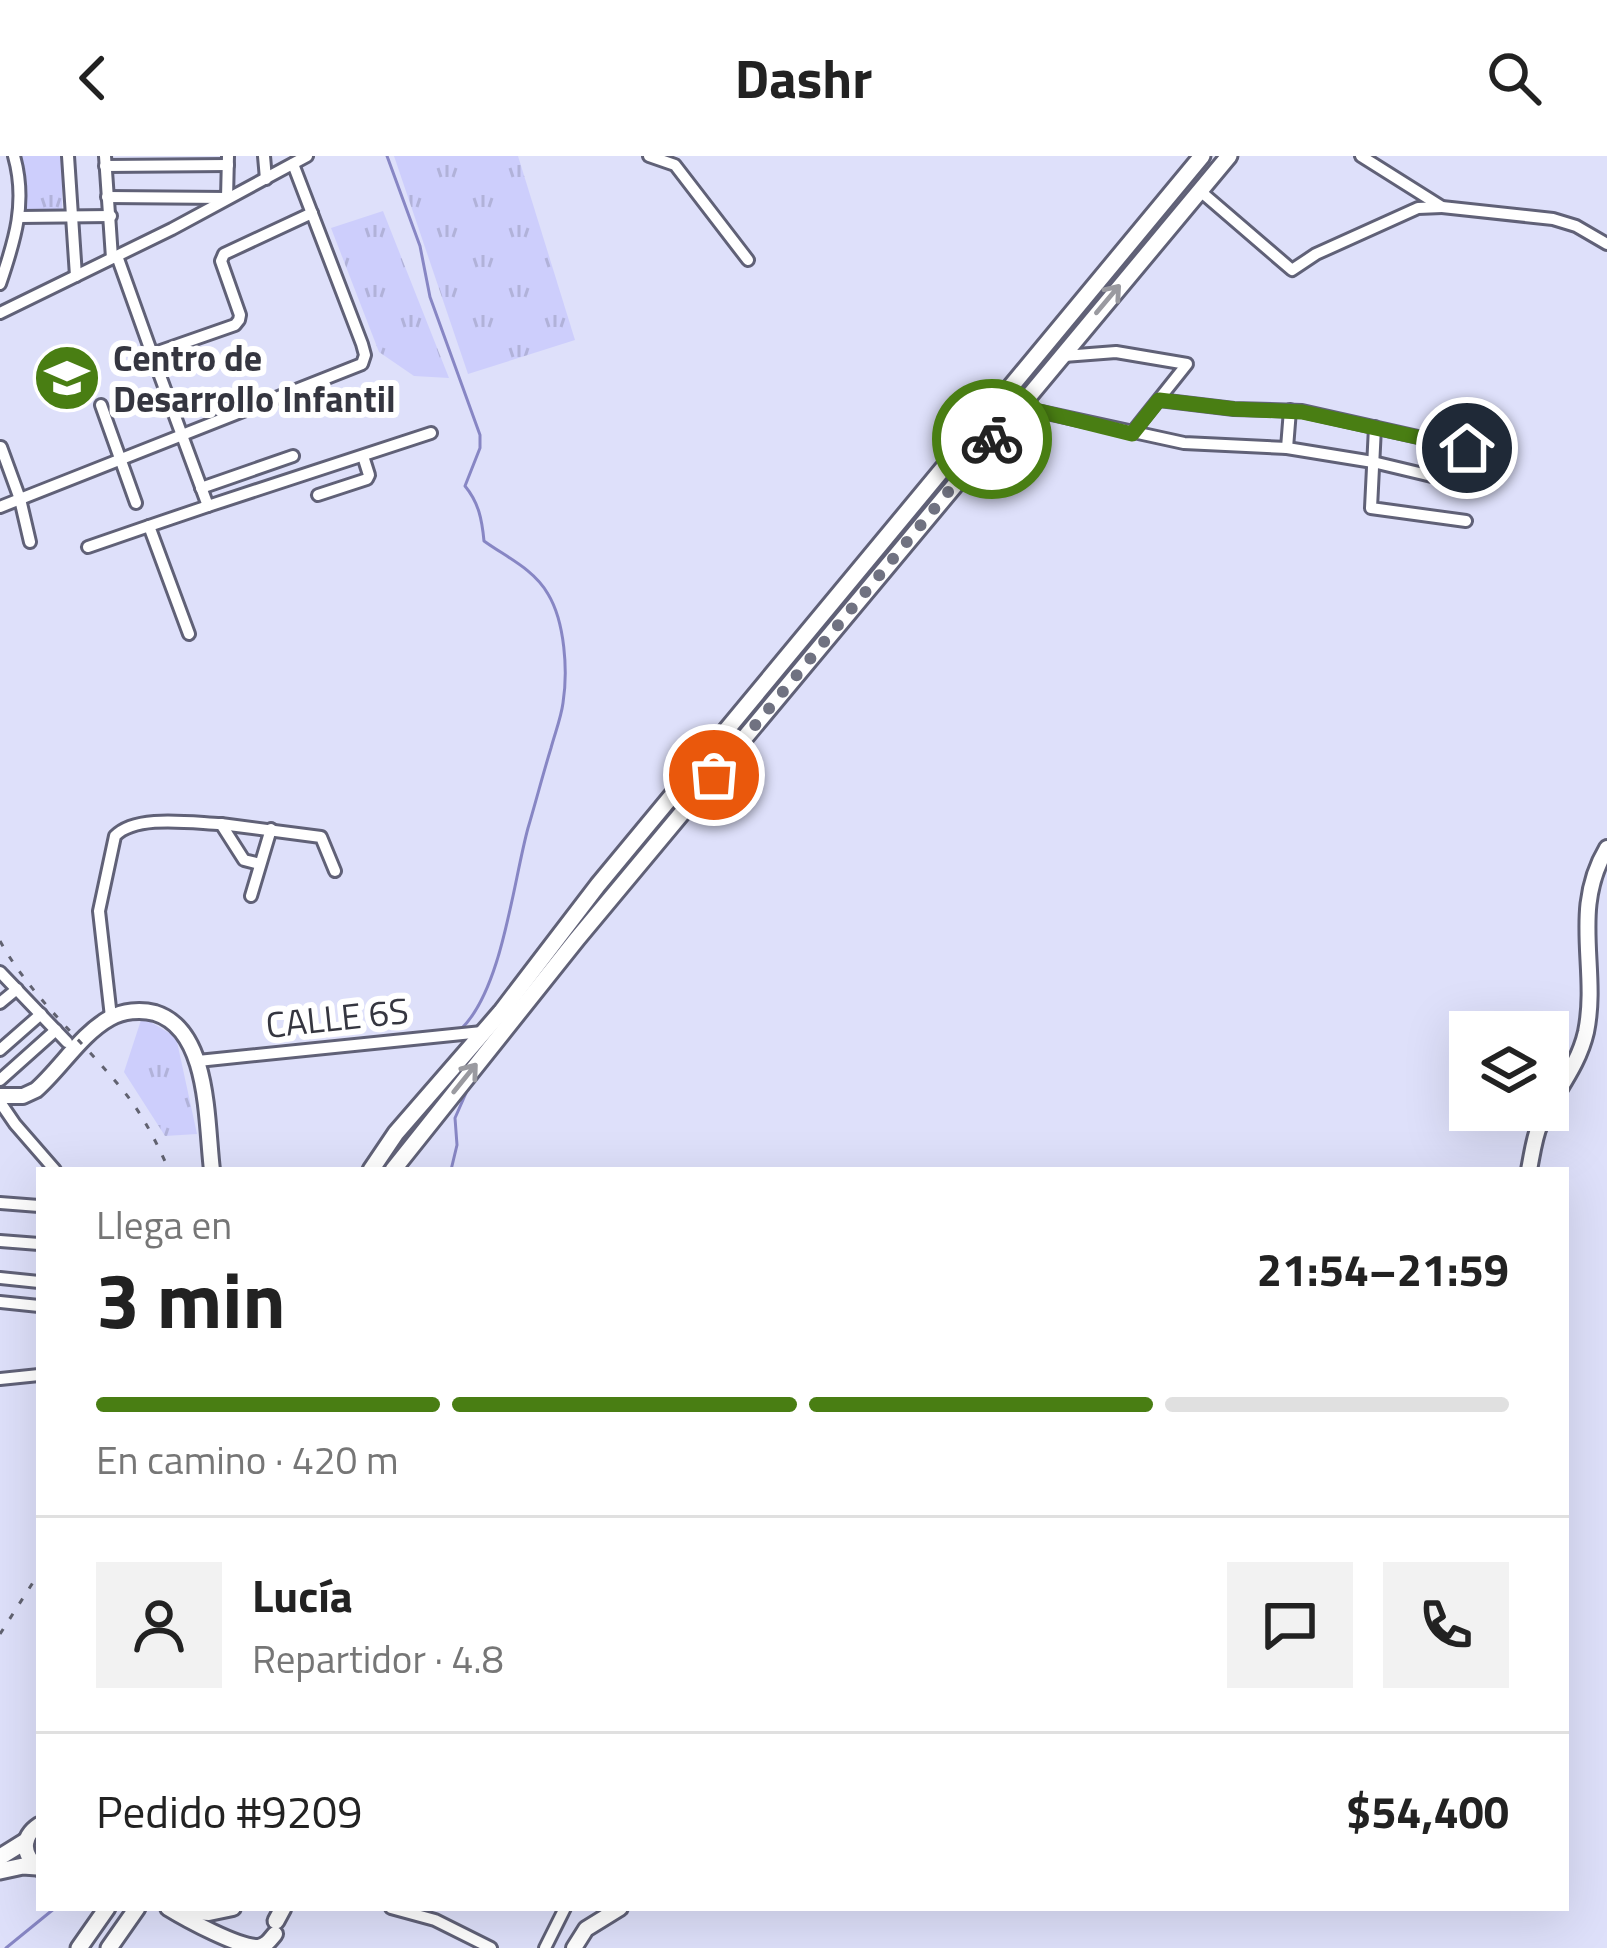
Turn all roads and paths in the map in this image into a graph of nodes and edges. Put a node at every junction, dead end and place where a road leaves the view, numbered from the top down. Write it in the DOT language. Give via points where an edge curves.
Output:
graph roads {
  1 [pos="14,156"];
  2 [pos="68,156"];
  3 [pos="264,156"];
  4 [pos="307,156"];
  5 [pos="650,156"];
  6 [pos="1202,156"];
  7 [pos="1229,156"];
  8 [pos="1361,156"];
  9 [pos="105,161"];
  10 [pos="227,161"];
  11 [pos="293,164"];
  12 [pos="266,178"];
  13 [pos="1198,190"];
  14 [pos="107,197"];
  15 [pos="227,198"];
  16 [pos="1442,207"];
  17 [pos="312,213"];
  18 [pos="111,216"];
  19 [pos="19,218"];
  20 [pos="73,218"];
  21 [pos="1607,244"];
  22 [pos="114,257"];
  23 [pos="748,260"];
  24 [pos="76,276"];
  25 [pos="0,284"];
  26 [pos="0,314"];
  27 [pos="152,355"];
  28 [pos="1060,356"];
  29 [pos="1159,400"];
  30 [pos="101,405"];
  31 [pos="1019,406"];
  32 [pos="1290,410"];
  33 [pos="1375,427"];
  34 [pos="430,434"];
  35 [pos="1132,434"];
  36 [pos="182,436"];
  37 [pos="2,447"];
  38 [pos="1287,448"];
  39 [pos="1467,448"];
  40 [pos="293,456"];
  41 [pos="363,456"];
  42 [pos="122,459"];
  43 [pos="1373,462"];
  44 [pos="1461,483"];
  45 [pos="201,488"];
  46 [pos="318,496"];
  47 [pos="20,499"];
  48 [pos="136,503"];
  49 [pos="208,506"];
  50 [pos="0,507"];
  51 [pos="1466,521"];
  52 [pos="149,526"];
  53 [pos="30,542"];
  54 [pos="88,547"];
  55 [pos="190,634"];
  56 [pos="221,824"];
  57 [pos="271,830"];
  58 [pos="1607,848"];
  59 [pos="260,864"];
  60 [pos="335,872"];
  61 [pos="251,896"];
  62 [pos="0,972"];
  63 [pos="17,989"];
  64 [pos="0,1004"];
  65 [pos="41,1014"];
  66 [pos="112,1017"];
  67 [pos="56,1030"];
  68 [pos="482,1032"];
  69 [pos="67,1042"];
  70 [pos="0,1050"];
  71 [pos="198,1061"];
  72 [pos="0,1080"];
  73 [pos="0,1099"];
  74 [pos="53,1167"];
  75 [pos="212,1167"];
  76 [pos="373,1167"];
  77 [pos="395,1167"];
  78 [pos="1530,1167"];
  79 [pos="0,1203"];
  80 [pos="36,1206"];
  81 [pos="0,1241"];
  82 [pos="36,1244"];
  83 [pos="0,1278"];
  84 [pos="36,1282"];
  85 [pos="0,1302"];
  86 [pos="36,1306"];
  87 [pos="36,1375"];
  88 [pos="0,1378"];
  89 [pos="36,1827"];
  90 [pos="26,1841"];
  91 [pos="0,1857"];
  92 [pos="36,1866"];
  93 [pos="36,1868"];
  94 [pos="0,1871"];
  95 [pos="105,1911"];
  96 [pos="173,1911"];
  97 [pos="233,1911"];
  98 [pos="403,1911"];
  99 [pos="440,1911"];
  100 [pos="564,1911"];
  101 [pos="615,1911"];
  102 [pos="134,1913"];
  103 [pos="435,1920"];
  104 [pos="275,1924"];
  105 [pos="241,1947"];
  106 [pos="79,1948"];
  107 [pos="109,1948"];
  108 [pos="490,1948"];
  109 [pos="545,1948"];
  110 [pos="574,1948"];
  1 -- 19 [label="street"];
  2 -- 20 [label="street"];
  3 -- 12 [label="street"];
  4 -- 11 [label="street"];
  5 -- 23 [label="street" via="679,169"];
  6 -- 68 [label="highway"];
  7 -- 13 [label="highway"];
  8 -- 16 [label="street"];
  9 -- 10 [label="street"];
  9 -- 14 [label="street"];
  10 -- 15 [label="street"];
  11 -- 12 [label="street"];
  11 -- 17 [label="street"];
  12 -- 15 [label="street"];
  13 -- 16 [label="street" via="1292,270 1418,208"];
  28 -- 13 [label="highway, one-way"];
  14 -- 15 [label="street"];
  14 -- 18 [label="street"];
  15 -- 22 [label="street"];
  16 -- 21 [label="street" via="1553,219"];
  17 -- 27 [label="street" via="224,254 235,325"];
  17 -- 36 [label="street" via="362,344 362,364"];
  18 -- 20 [label="street"];
  18 -- 22 [label="street"];
  19 -- 20 [label="street"];
  19 -- 25 [label="street"];
  20 -- 24 [label="street"];
  22 -- 24 [label="street"];
  22 -- 27 [label="street"];
  24 -- 26 [label="street"];
  27 -- 36 [label="street"];
  28 -- 29 [label="street" via="1116,352 1187,364"];
  28 -- 31 [label="highway"];
  29 -- 32 [label="street"];
  29 -- 35 [label="street"];
  30 -- 42 [label="street"];
  31 -- 35 [label="street"];
  77 -- 31 [label="highway, one-way"];
  32 -- 33 [label="street"];
  32 -- 38 [label="street"];
  33 -- 39 [label="street"];
  33 -- 43 [label="street"];
  34 -- 41 [label="street"];
  35 -- 38 [label="street"];
  36 -- 42 [label="street"];
  36 -- 45 [label="street"];
  37 -- 47 [label="street"];
  38 -- 43 [label="street"];
  40 -- 45 [label="street"];
  41 -- 46 [label="street" via="364,482"];
  41 -- 49 [label="street"];
  42 -- 47 [label="street"];
  42 -- 48 [label="street"];
  43 -- 44 [label="street"];
  43 -- 51 [label="street" via="1371,508"];
  45 -- 49 [label="street"];
  47 -- 50 [label="street"];
  47 -- 53 [label="street"];
  49 -- 52 [label="street"];
  52 -- 54 [label="street"];
  52 -- 55 [label="street"];
  56 -- 57 [label="street"];
  56 -- 59 [label="street" via="244,860"];
  56 -- 66 [label="street" via="133,824 115,836 99,911"];
  57 -- 59 [label="street"];
  57 -- 60 [label="street" via="320,837"];
  58 -- 78 [label="main road" via="1586,907 1587,1027 1539,1127"];
  59 -- 61 [label="street"];
  62 -- 63 [label="street"];
  63 -- 64 [label="street"];
  63 -- 65 [label="street"];
  65 -- 67 [label="street"];
  65 -- 70 [label="street"];
  66 -- 71 [label="main road" via="144,1011 172,1021"];
  66 -- 73 [label="main road" via="37,1090"];
  67 -- 69 [label="street"];
  67 -- 72 [label="street"];
  68 -- 71 [label="street, CALLE 6S"];
  68 -- 76 [label="highway"];
  71 -- 75 [label="main road"];
  73 -- 74 [label="street"];
  79 -- 80 [label="street"];
  81 -- 82 [label="street"];
  83 -- 84 [label="street"];
  85 -- 86 [label="street"];
  87 -- 88 [label="street"];
  89 -- 90 [label="main road"];
  90 -- 91 [label="highway"];
  90 -- 92 [label="main road"];
  93 -- 94 [label="highway"];
  95 -- 106 [label="highway"];
  96 -- 105 [label="main road"];
  97 -- 105 [label="main road" via="229,1926"];
  98 -- 103 [label="street"];
  99 -- 103 [label="street"];
  100 -- 109 [label="street"];
  101 -- 110 [label="main road" via="586,1929"];
  102 -- 107 [label="highway"];
  103 -- 108 [label="street"];
  104 -- 105 [label="main road" via="268,1943"];
}
